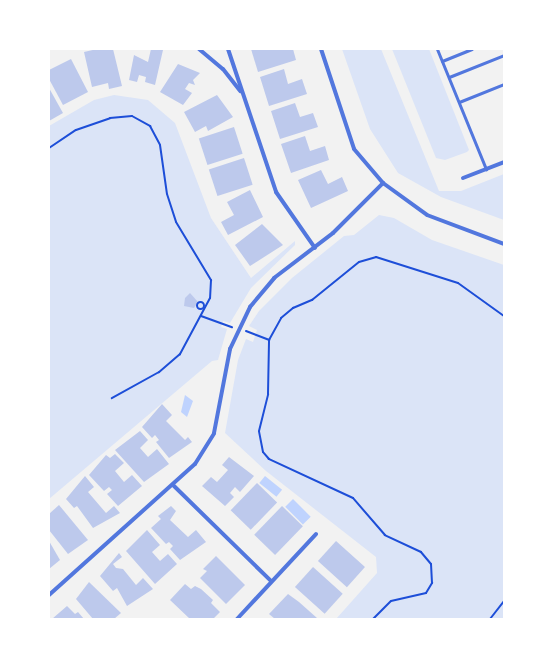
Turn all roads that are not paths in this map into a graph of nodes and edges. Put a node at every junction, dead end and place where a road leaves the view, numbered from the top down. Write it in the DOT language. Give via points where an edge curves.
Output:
graph roads {
  1 [pos="199,49"];
  2 [pos="228,49"];
  3 [pos="321,49"];
  4 [pos="438,49"];
  5 [pos="472,49"];
  6 [pos="504,54"];
  7 [pos="442,61"];
  8 [pos="449,77"];
  9 [pos="504,84"];
  10 [pos="244,96"];
  11 [pos="459,102"];
  12 [pos="504,162"];
  13 [pos="486,169"];
  14 [pos="463,178"];
  15 [pos="383,183"];
  16 [pos="504,244"];
  17 [pos="315,248"];
  18 [pos="174,486"];
  19 [pos="316,534"];
  20 [pos="271,581"];
  21 [pos="49,595"];
  22 [pos="237,619"];
  1 -- 10 [label="street" via="223,69"];
  2 -- 10 [label="street"];
  3 -- 15 [label="street" via="354,149"];
  4 -- 7 [label="lane"];
  5 -- 7 [label="lane"];
  6 -- 8 [label="lane"];
  7 -- 8 [label="lane"];
  8 -- 11 [label="lane"];
  9 -- 11 [label="lane"];
  10 -- 17 [label="street" via="276,192"];
  11 -- 13 [label="lane"];
  12 -- 13 [label="street"];
  13 -- 14 [label="street"];
  15 -- 16 [label="street" via="427,215"];
  15 -- 17 [label="street"];
  17 -- 18 [label="street" via="274,278 250,307 230,349 214,433 195,464"];
  18 -- 20 [label="street"];
  18 -- 21 [label="street"];
  19 -- 20 [label="street"];
  20 -- 22 [label="street"];
}
